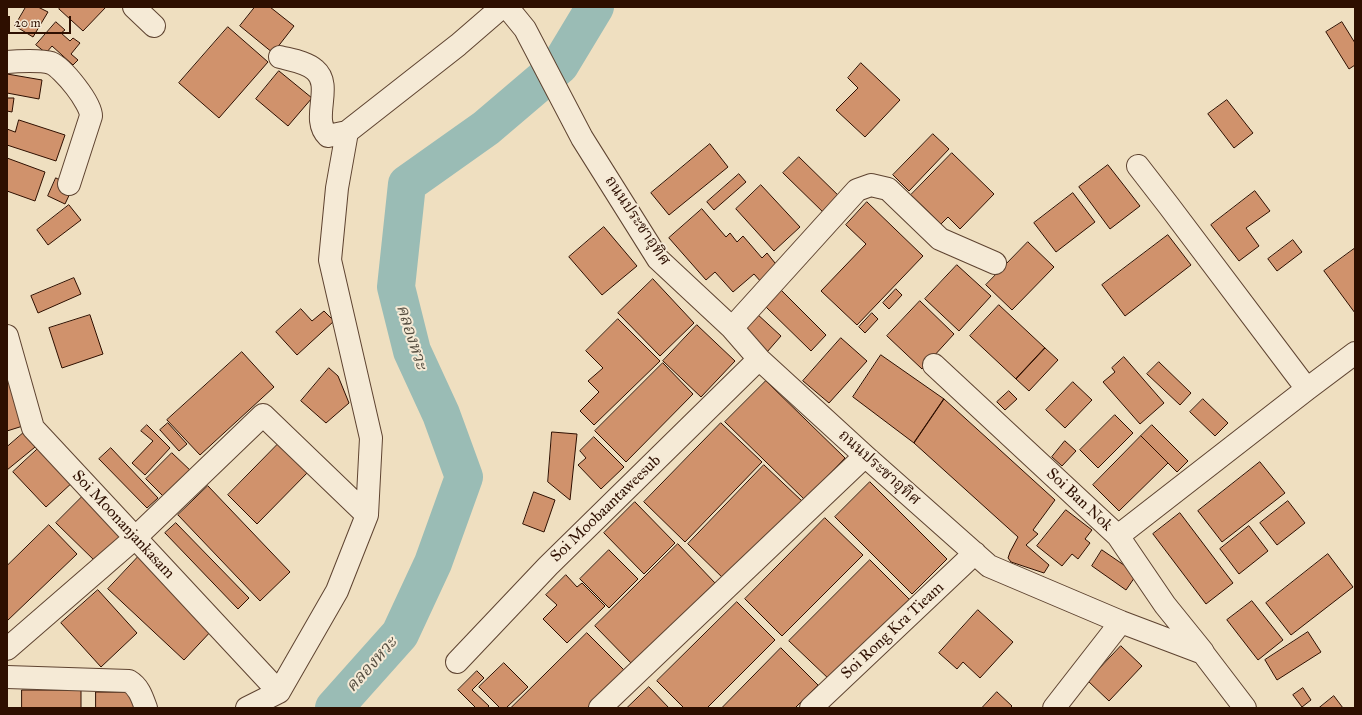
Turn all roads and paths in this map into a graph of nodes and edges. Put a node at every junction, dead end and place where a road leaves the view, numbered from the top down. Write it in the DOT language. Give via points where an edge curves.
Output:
graph roads {
  1 [pos="134,7"];
  2 [pos="502,7"];
  3 [pos="507,7"];
  4 [pos="154,26"];
  5 [pos="280,57"];
  6 [pos="7,62"];
  7 [pos="347,132"];
  8 [pos="1138,166"];
  9 [pos="68,184"];
  10 [pos="995,263"];
  11 [pos="732,328"];
  12 [pos="7,336"];
  13 [pos="1355,353"];
  14 [pos="759,359"];
  15 [pos="934,365"];
  16 [pos="1307,389"];
  17 [pos="865,456"];
  18 [pos="367,515"];
  19 [pos="1118,536"];
  20 [pos="135,538"];
  21 [pos="975,553"];
  22 [pos="1121,622"];
  23 [pos="7,649"];
  24 [pos="1203,653"];
  25 [pos="457,662"];
  26 [pos="7,677"];
  27 [pos="279,692"];
  28 [pos="146,708"];
  29 [pos="247,708"];
  30 [pos="600,708"];
  31 [pos="811,708"];
  32 [pos="1054,708"];
  33 [pos="1245,708"];
  1 -- 4 [label="street"];
  2 -- 7 [label="street"];
  3 -- 11 [label="street, ถนนประชาอุทิศ" via="525,29 582,138 658,259"];
  5 -- 7 [label="street" via="315,70 322,84 323,132 328,136"];
  6 -- 9 [label="street" via="52,64 75,86 91,110"];
  7 -- 18 [label="street" via="337,188 330,260 371,438"];
  8 -- 16 [label="street"];
  10 -- 11 [label="street" via="940,239 888,189 871,185 857,190"];
  11 -- 14 [label="street, ถนนประชาอุทิศ"];
  12 -- 20 [label="street, Soi Moonanjankasam" via="33,428"];
  13 -- 16 [label="street"];
  14 -- 17 [label="street, ถนนประชาอุทิศ"];
  14 -- 25 [label="street, Soi Moobaantaweesub" via="548,566"];
  15 -- 19 [label="street, Soi Ban Nok"];
  16 -- 19 [label="street"];
  17 -- 21 [label="street, ถนนประชาอุทิศ"];
  17 -- 30 [label="street"];
  18 -- 20 [label="street" via="263,415"];
  18 -- 27 [label="street" via="337,591"];
  19 -- 24 [label="street, Soi Ban Nok" via="1165,605"];
  20 -- 23 [label="street"];
  20 -- 27 [label="street, Soi Moonanjankasam"];
  21 -- 22 [label="street, ถนนประชาอุทิศ" via="989,566"];
  21 -- 31 [label="street, Soi Rong Kra Tieam"];
  22 -- 24 [label="street, ถนนประชาอุทิศ"];
  22 -- 32 [label="street"];
  24 -- 33 [label="street"];
  26 -- 28 [label="street" via="129,681 139,690"];
  27 -- 29 [label="street"];
}
